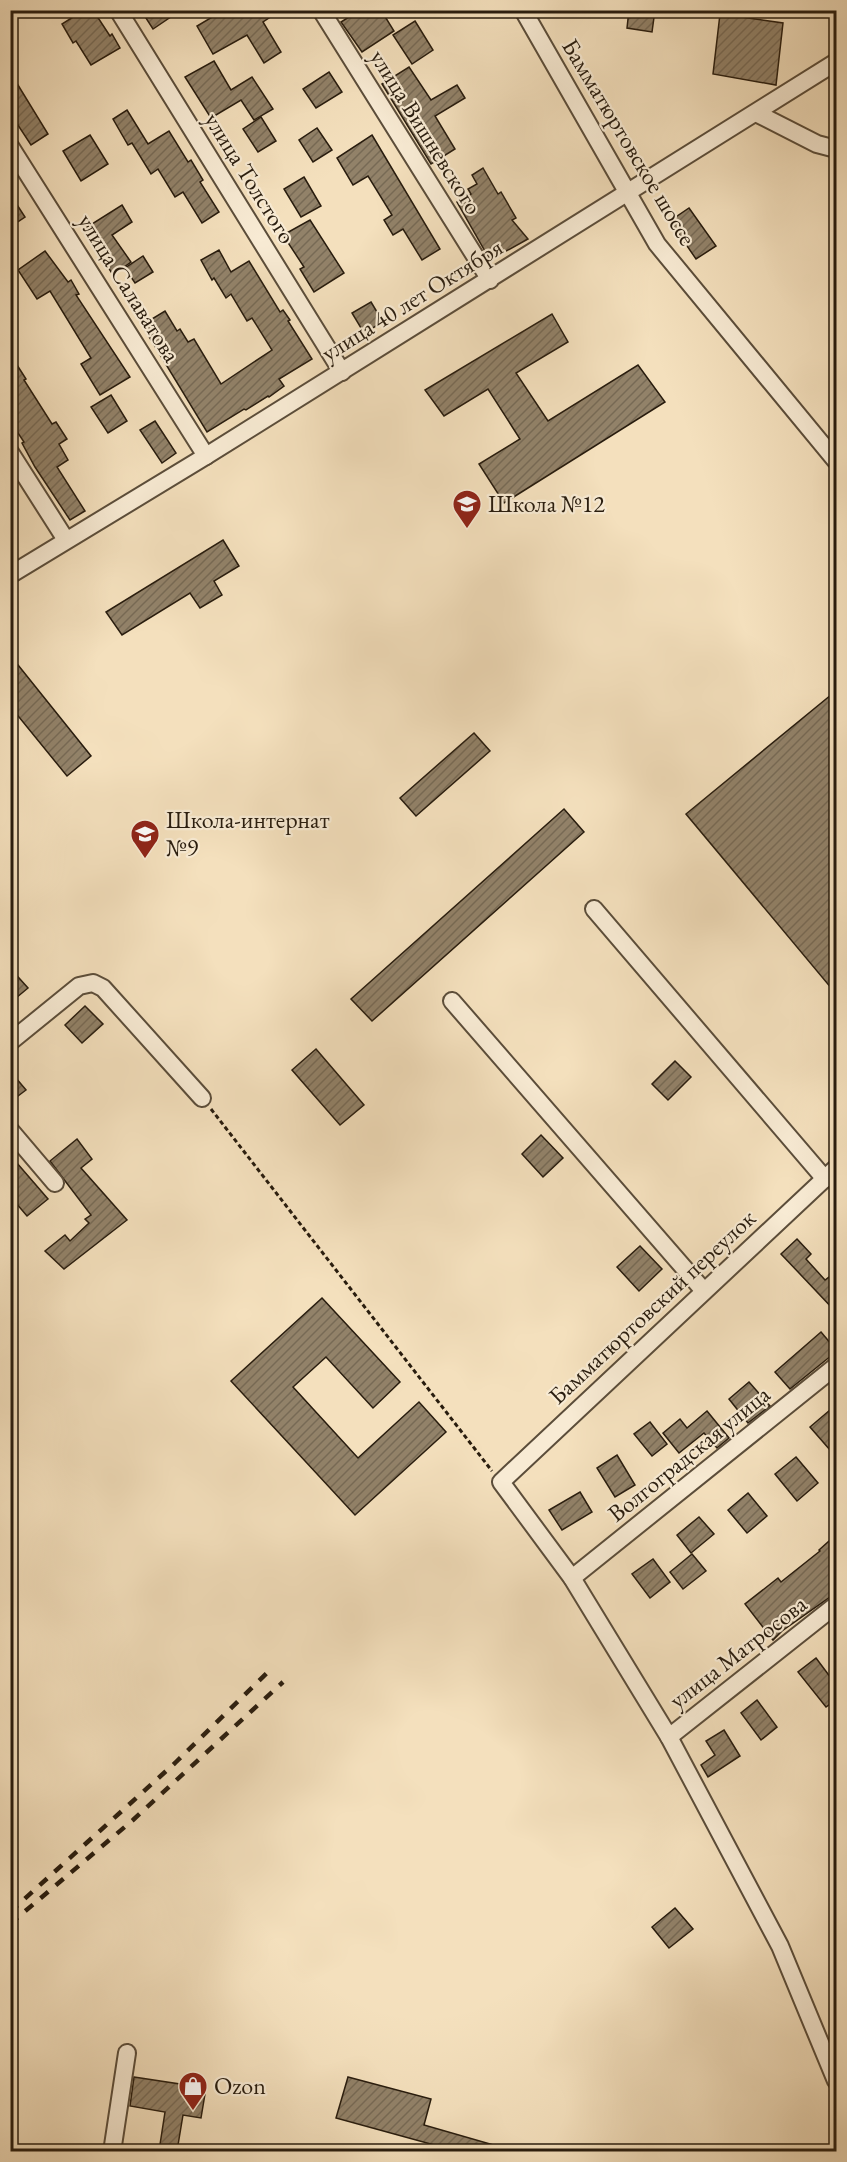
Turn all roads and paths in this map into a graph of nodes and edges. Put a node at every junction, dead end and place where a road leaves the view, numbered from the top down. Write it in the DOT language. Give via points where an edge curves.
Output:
graph roads {
  1 [pos="118,10"];
  2 [pos="321,10"];
  3 [pos="523,10"];
  4 [pos="837,62"];
  5 [pos="756,113"];
  6 [pos="10,146"];
  7 [pos="837,149"];
  8 [pos="628,193"];
  9 [pos="490,280"];
  10 [pos="342,372"];
  11 [pos="10,452"];
  12 [pos="206,456"];
  13 [pos="837,461"];
  14 [pos="66,540"];
  15 [pos="10,575"];
  16 [pos="594,909"];
  17 [pos="452,1002"];
  18 [pos="10,1042"];
  19 [pos="202,1098"];
  20 [pos="10,1130"];
  21 [pos="831,1173"];
  22 [pos="55,1183"];
  23 [pos="704,1291"];
  24 [pos="837,1366"];
  25 [pos="501,1482"];
  26 [pos="572,1578"];
  27 [pos="837,1605"];
  28 [pos="669,1737"];
  29 [pos="127,2053"];
  30 [pos="833,2062"];
  31 [pos="837,2081"];
  32 [pos="112,2151"];
  1 -- 10 [label="street, улица Толстого"];
  2 -- 9 [label="street, улица Вишневского"];
  3 -- 8 [label="street, Бамматюртовское шоссе"];
  4 -- 5 [label="street, улица 40 лет Октября"];
  5 -- 7 [label="street" via="817,144"];
  5 -- 8 [label="street, улица 40 лет Октября"];
  6 -- 12 [label="street, улица Салаватова"];
  8 -- 9 [label="street, улица 40 лет Октября"];
  8 -- 13 [label="street, Бамматюртовское шоссе" via="657,244"];
  9 -- 10 [label="street, улица 40 лет Октября"];
  10 -- 12 [label="street, улица 40 лет Октября"];
  11 -- 14 [label="street"];
  12 -- 14 [label="street, улица 40 лет Октября"];
  14 -- 15 [label="street, улица 40 лет Октября"];
  16 -- 21 [label="street"];
  17 -- 23 [label="street"];
  18 -- 19 [label="street" via="79,986 93,983 103,988"];
  19 -- 25 [label="path"];
  20 -- 22 [label="street"];
  21 -- 23 [label="street, Бамматюртовский переулок"];
  23 -- 25 [label="street, Бамматюртовский переулок"];
  24 -- 26 [label="street, Волгоградская улица"];
  25 -- 26 [label="street"];
  26 -- 28 [label="street"];
  27 -- 28 [label="street, улица Матросова"];
  28 -- 30 [label="street" via="780,1946"];
  29 -- 32 [label="street"];
  30 -- 31 [label="street"];
}
